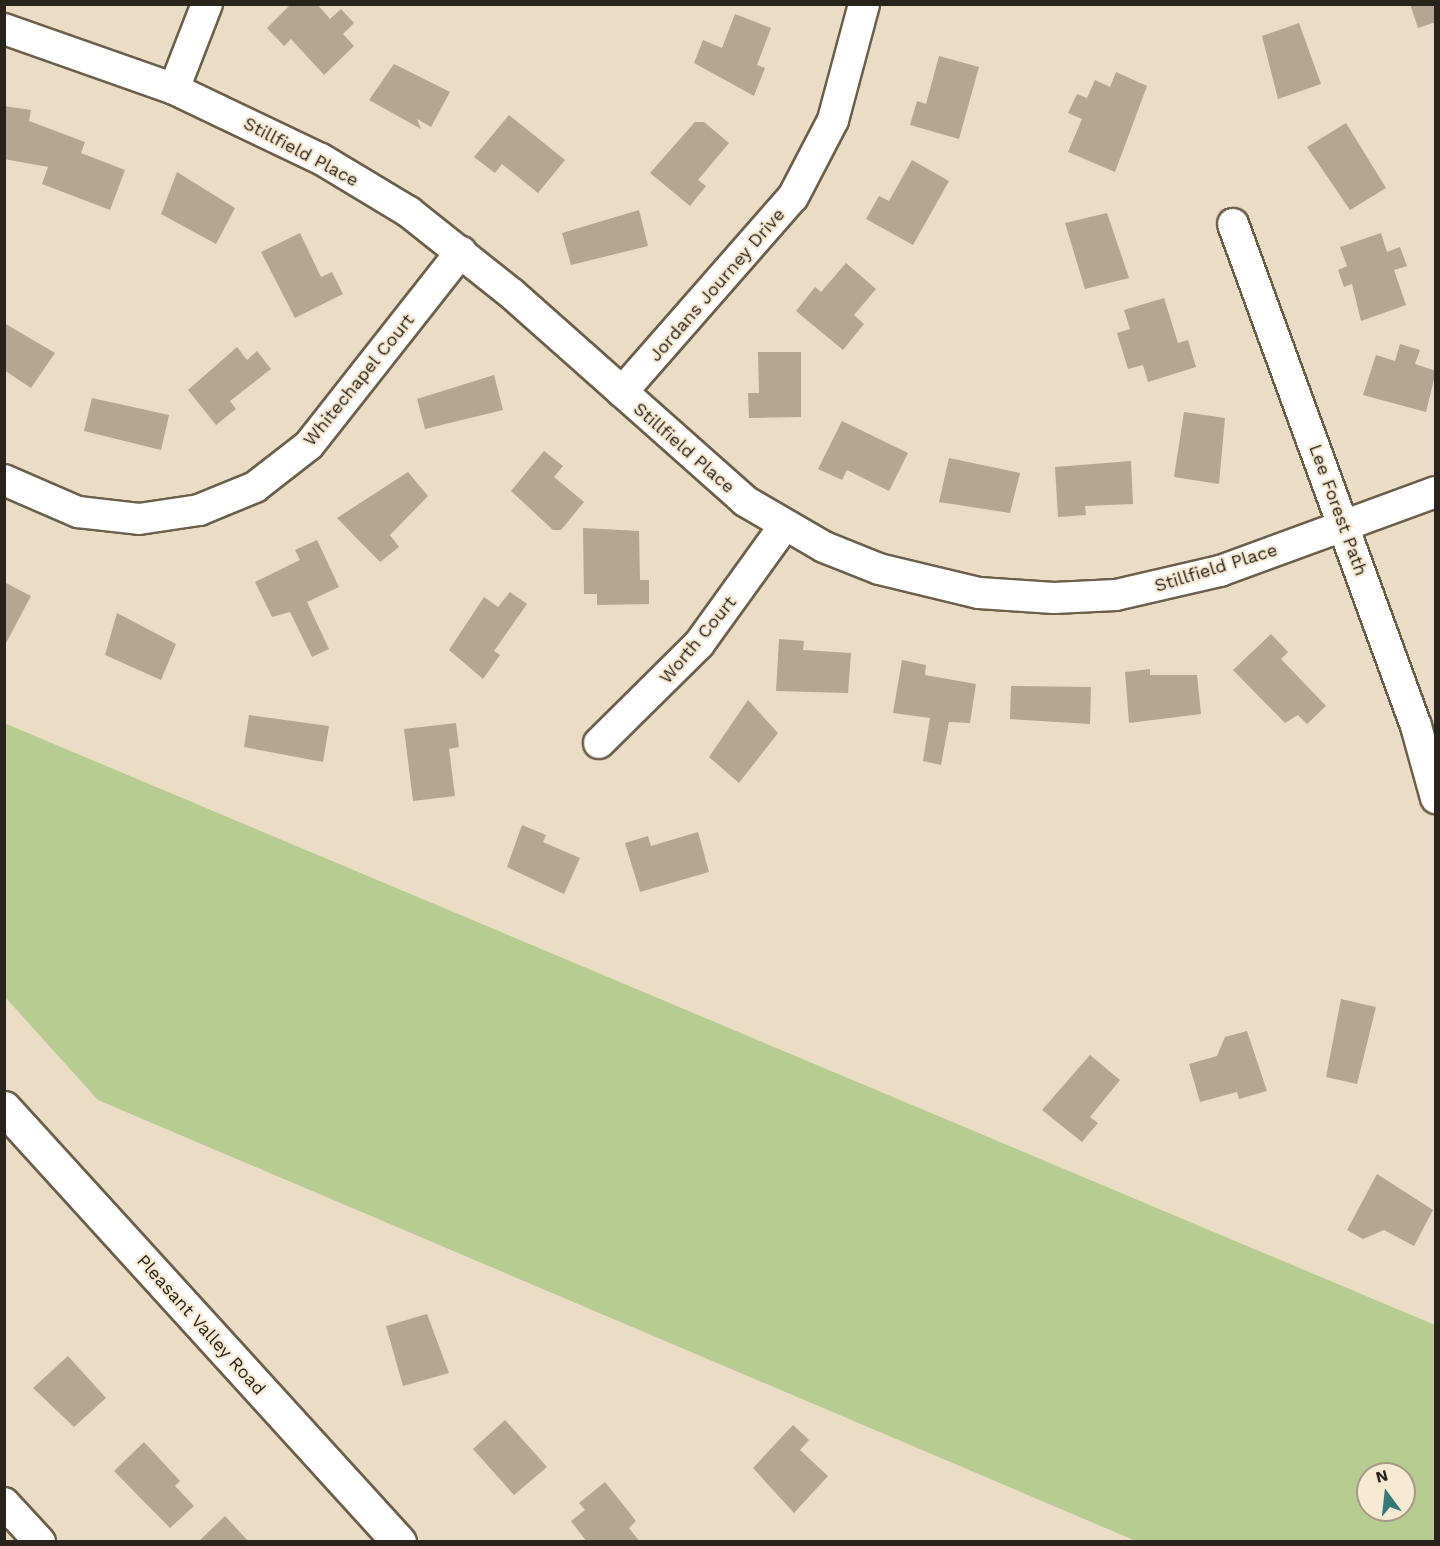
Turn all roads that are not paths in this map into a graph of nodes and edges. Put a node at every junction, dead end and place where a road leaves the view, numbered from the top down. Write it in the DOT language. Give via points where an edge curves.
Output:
graph roads {
  1 [pos="207,4"];
  2 [pos="864,4"];
  3 [pos="4,29"];
  4 [pos="174,89"];
  5 [pos="1233,224"];
  6 [pos="461,252"];
  7 [pos="622,392"];
  8 [pos="4,480"];
  9 [pos="1436,492"];
  10 [pos="783,526"];
  11 [pos="1344,526"];
  12 [pos="599,743"];
  13 [pos="1436,798"];
  14 [pos="4,1108"];
  15 [pos="4,1503"];
  16 [pos="40,1542"];
  17 [pos="399,1542"];
  1 -- 4 [label="street"];
  2 -- 7 [label="street, Jordans Journey Drive" via="833,120 793,198"];
  3 -- 4 [label="street, Stillfield Place"];
  4 -- 6 [label="street, Stillfield Place" via="321,159"];
  5 -- 11 [label="street, Lee Forest Path"];
  6 -- 7 [label="street, Stillfield Place"];
  6 -- 8 [label="street, Whitechapel Court" via="309,444 255,487 199,510 139,519 78,512"];
  7 -- 10 [label="street, Stillfield Place" via="745,501"];
  9 -- 11 [label="street, Stillfield Place"];
  10 -- 11 [label="street, Stillfield Place" via="910,579 979,593 1054,598 1176,584"];
  10 -- 12 [label="street, Worth Court" via="699,644"];
  11 -- 13 [label="street, Lee Forest Path" via="1416,726"];
  14 -- 17 [label="main road, Pleasant Valley Road"];
  15 -- 16 [label="street"];
}
